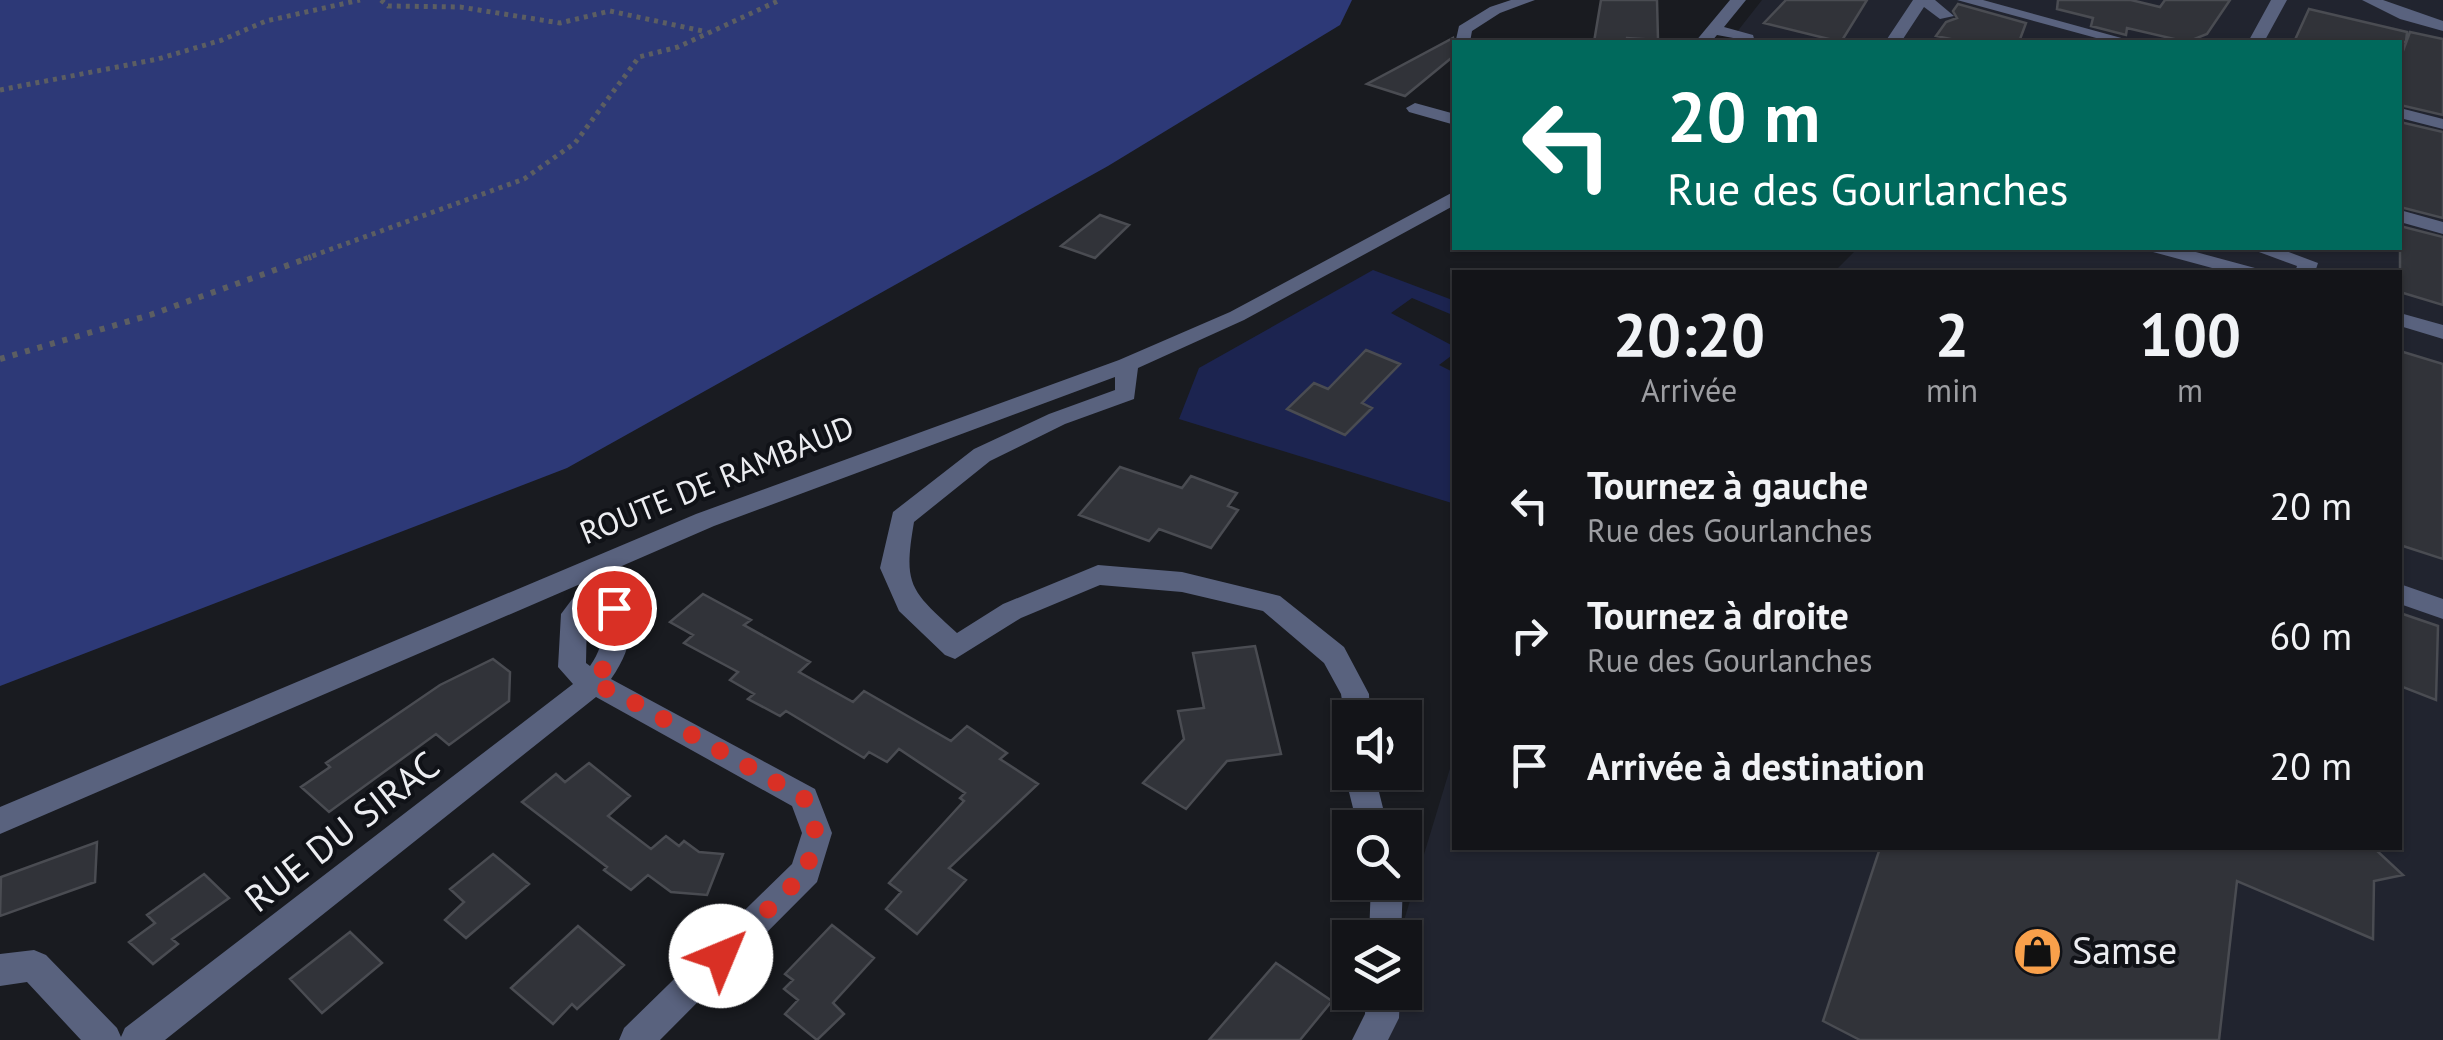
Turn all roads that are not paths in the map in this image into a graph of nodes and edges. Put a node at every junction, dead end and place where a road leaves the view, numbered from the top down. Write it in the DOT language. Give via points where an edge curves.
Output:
graph roads {
  1 [pos="1527,0"];
  2 [pos="1738,0"];
  3 [pos="1923,0"];
  4 [pos="1965,0"];
  5 [pos="2279,0"];
  6 [pos="2370,0"];
  7 [pos="1946,16"];
  8 [pos="2443,26"];
  9 [pos="1709,36"];
  10 [pos="1463,40"];
  11 [pos="1747,40"];
  12 [pos="1894,40"];
  13 [pos="2120,40"];
  14 [pos="2257,40"];
  15 [pos="1414,108"];
  16 [pos="2402,114"];
  17 [pos="1452,119"];
  18 [pos="2443,124"];
  19 [pos="1452,200"];
  20 [pos="2402,217"];
  21 [pos="2443,228"];
  22 [pos="2167,250"];
  23 [pos="2265,250"];
  24 [pos="2241,270"];
  25 [pos="2306,270"];
  26 [pos="2402,319"];
  27 [pos="2443,332"];
  28 [pos="1127,364"];
  29 [pos="596,575"];
  30 [pos="2402,595"];
  31 [pos="2443,609"];
  32 [pos="592,683"];
  33 [pos="1355,700"];
  34 [pos="0,821"];
  35 [pos="0,970"];
  36 [pos="1382,1010"];
  37 [pos="105,1040"];
  38 [pos="137,1040"];
  39 [pos="636,1040"];
  40 [pos="1369,1040"];
  1 -- 10 [label="street" via="1488,14 1466,29"];
  2 -- 9 [label="street"];
  3 -- 7 [label="street"];
  3 -- 12 [label="street"];
  4 -- 13 [label="street"];
  5 -- 14 [label="street"];
  6 -- 8 [label="street"];
  9 -- 11 [label="street"];
  15 -- 17 [label="street"];
  16 -- 18 [label="street"];
  19 -- 28 [label="street, ROUTE DE RAMBAUD" via="1237,316"];
  20 -- 21 [label="street"];
  22 -- 24 [label="street"];
  23 -- 25 [label="street" via="2308,263"];
  26 -- 27 [label="street"];
  28 -- 29 [label="street, ROUTE DE RAMBAUD" via="833,470"];
  28 -- 33 [label="street" via="1126,394 982,455 902,518 893,568 908,604 955,648 1012,611 1098,575 1182,582 1271,603 1334,654"];
  29 -- 32 [label="street, RUE DU SIRAC" via="618,632 613,658"];
  29 -- 32 [label="street" via="574,614 570,637 572,667"];
  29 -- 34 [label="street, ROUTE DE RAMBAUD"];
  30 -- 31 [label="street"];
  32 -- 38 [label="street, RUE DU SIRAC"];
  32 -- 39 [label="street" via="804,798 816,833 806,872"];
  35 -- 37 [label="street" via="34,966"];
  36 -- 40 [label="street"];
}
